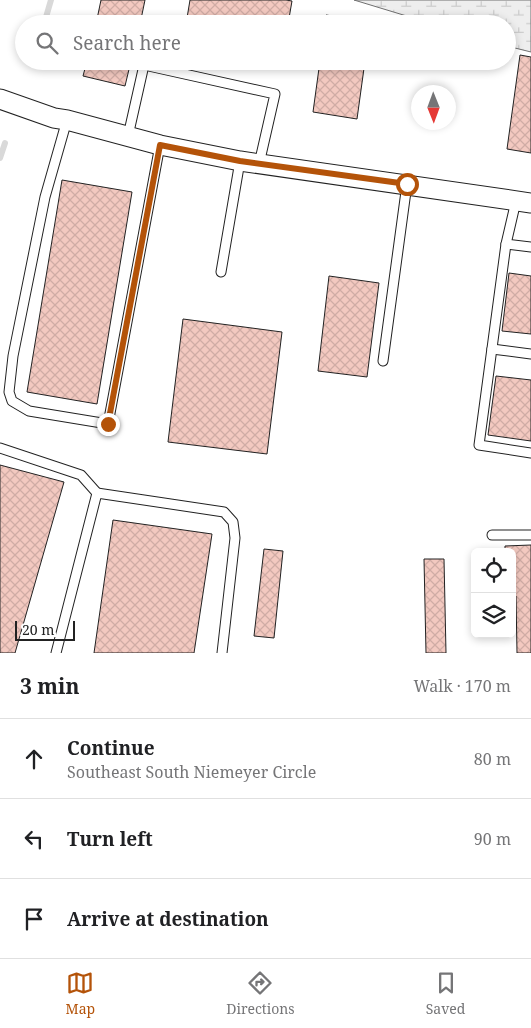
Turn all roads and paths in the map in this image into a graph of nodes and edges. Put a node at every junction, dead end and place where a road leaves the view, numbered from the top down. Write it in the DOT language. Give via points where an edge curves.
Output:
graph roads {
  1 [pos="143,70"];
  2 [pos="167,70"];
  3 [pos="0,99"];
  4 [pos="68,120"];
  5 [pos="128,136"];
  6 [pos="160,145"];
  7 [pos="240,161"];
  8 [pos="259,164"];
  9 [pos="407,184"];
  10 [pos="523,202"];
  11 [pos="506,244"];
  12 [pos="531,248"];
  13 [pos="221,272"];
  14 [pos="492,349"];
  15 [pos="531,354"];
  16 [pos="383,361"];
  17 [pos="0,448"];
  18 [pos="531,453"];
  19 [pos="97,493"];
  20 [pos="492,535"];
  21 [pos="531,535"];
  22 [pos="56,653"];
  23 [pos="222,653"];
  1 -- 5 [label="lane"];
  2 -- 8 [label="lane" via="275,94"];
  3 -- 4 [label="street"];
  4 -- 5 [label="street"];
  4 -- 6 [label="lane" via="45,197 13,356 9,392 12,401 29,411 108,424"];
  5 -- 6 [label="street"];
  6 -- 7 [label="street"];
  7 -- 8 [label="street"];
  7 -- 13 [label="lane"];
  8 -- 9 [label="street"];
  9 -- 10 [label="street"];
  9 -- 16 [label="lane"];
  10 -- 11 [label="lane"];
  11 -- 12 [label="lane"];
  11 -- 14 [label="lane"];
  14 -- 15 [label="lane"];
  14 -- 18 [label="lane" via="479,445"];
  17 -- 19 [label="lane" via="81,475"];
  19 -- 22 [label="lane"];
  19 -- 23 [label="lane" via="224,512 233,522 235,538"];
  20 -- 21 [label="lane"];
}
